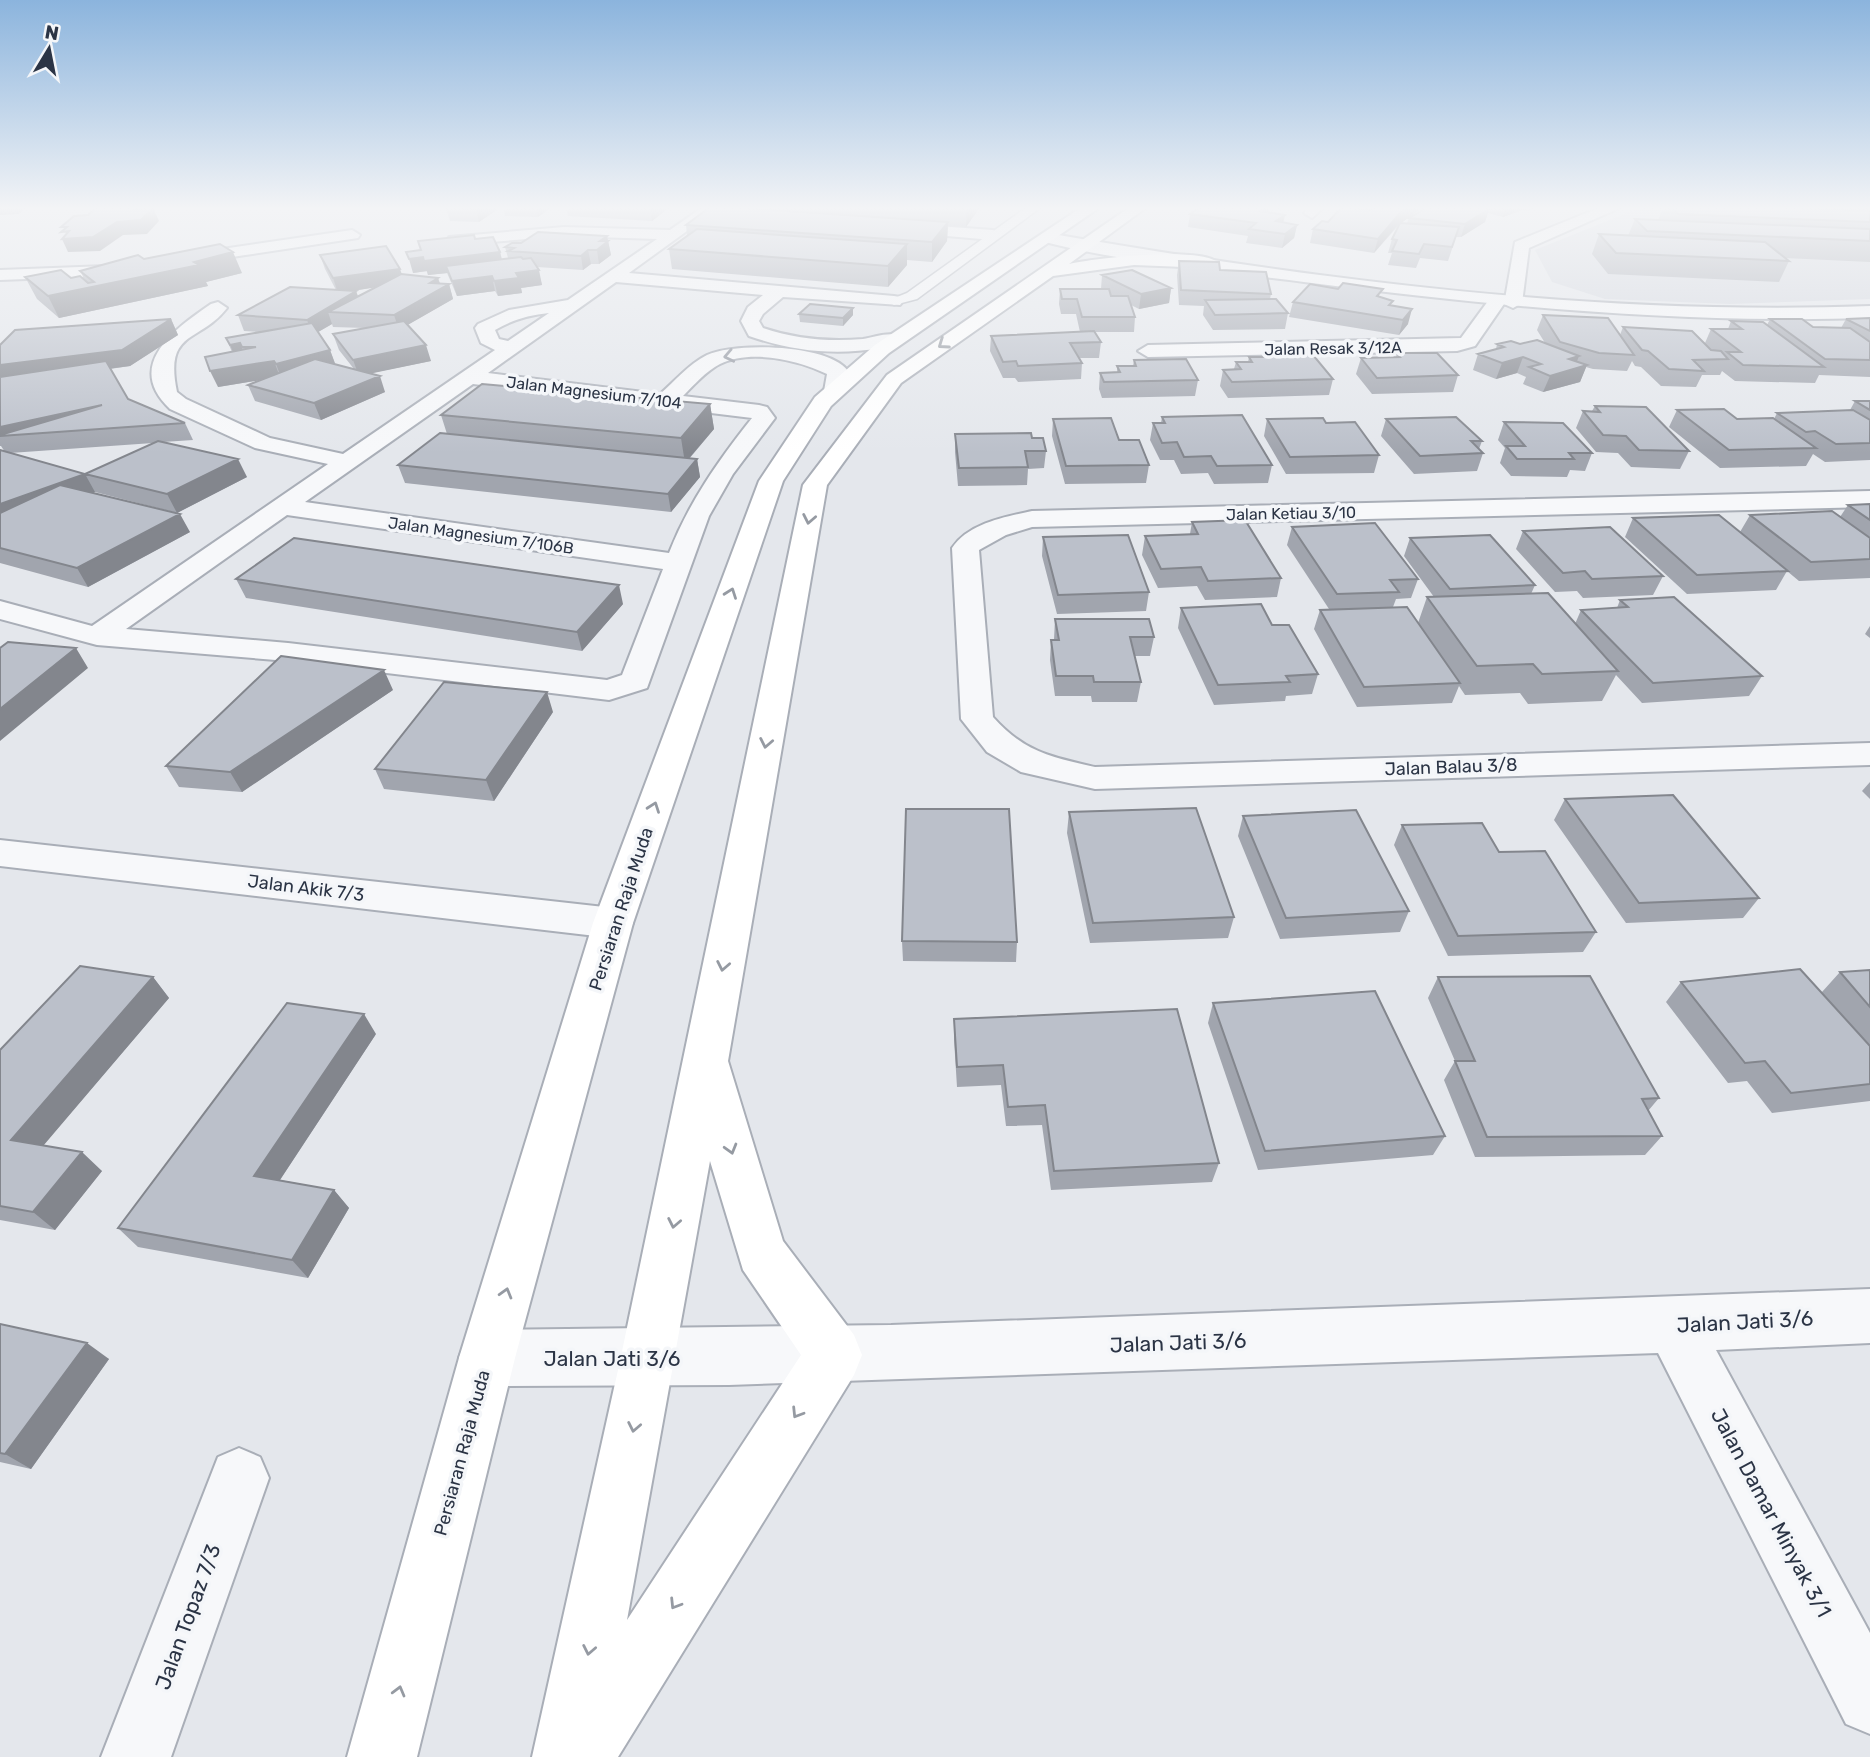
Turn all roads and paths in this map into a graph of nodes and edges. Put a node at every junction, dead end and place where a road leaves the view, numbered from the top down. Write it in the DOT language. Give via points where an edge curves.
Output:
graph roads {
  1 [pos="597,289"];
  2 [pos="755,289"];
  3 [pos="921,289"];
  4 [pos="971,289"];
  5 [pos="1021,289"];
  6 [pos="1407,289"];
  7 [pos="1509,289"];
  8 [pos="779,291"];
  9 [pos="894,301"];
  10 [pos="1505,302"];
  11 [pos="574,305"];
  12 [pos="218,308"];
  13 [pos="1870,312"];
  14 [pos="895,340"];
  15 [pos="512,348"];
  16 [pos="1148,351"];
  17 [pos="471,377"];
  18 [pos="835,391"];
  19 [pos="666,400"];
  20 [pos="349,462"];
  21 [pos="1870,499"];
  22 [pos="283,507"];
  23 [pos="678,563"];
  24 [pos="0,610"];
  25 [pos="97,636"];
  26 [pos="1870,754"];
  27 [pos="1033,764"];
  28 [pos="0,853"];
  29 [pos="613,923"];
  30 [pos="705,1059"];
  31 [pos="1870,1316"];
  32 [pos="1673,1326"];
  33 [pos="834,1355"];
  34 [pos="486,1359"];
  35 [pos="648,1361"];
  36 [pos="239,1478"];
  37 [pos="1870,1700"];
  38 [pos="136,1757"];
  39 [pos="382,1757"];
  40 [pos="567,1757"];
  41 [pos="578,1757"];
  1 -- 11 [label="street"];
  2 -- 8 [label="street"];
  3 -- 9 [label="lane"];
  4 -- 14 [label="main road, Persiaran Raja Muda"];
  5 -- 30 [label="main road, one-way" via="894,379 815,485"];
  6 -- 10 [label="street"];
  7 -- 10 [label="street"];
  8 -- 9 [label="street"];
  8 -- 14 [label="street" via="755,311 750,321 756,332 828,347"];
  10 -- 13 [label="street" via="1743,314"];
  10 -- 16 [label="street, Jalan Resak 3/12A" via="1468,342 1457,345"];
  11 -- 15 [label="street"];
  11 -- 15 [label="street" via="521,310 485,328 491,343"];
  12 -- 20 [label="street" via="173,340 162,357 167,394 178,404 263,443"];
  14 -- 18 [label="main road, Persiaran Raja Muda"];
  15 -- 17 [label="street"];
  17 -- 19 [label="street, Jalan Magnesium 7/104"];
  17 -- 20 [label="street"];
  18 -- 19 [label="street, one-way" via="838,371 824,363 753,353 713,360"];
  29 -- 18 [label="main road, Persiaran Raja Muda, one-way" via="771,481"];
  19 -- 23 [label="street, Jalan Magnesium 7/104" via="759,412 764,418 722,472 696,516"];
  20 -- 22 [label="street"];
  21 -- 27 [label="street, Jalan Ketiau 3/10" via="1032,519 999,526 965,548 978,719 999,745"];
  22 -- 23 [label="street, Jalan Magnesium 7/106B"];
  22 -- 25 [label="street"];
  23 -- 25 [label="street" via="636,681 609,690 288,652"];
  24 -- 25 [label="street"];
  26 -- 27 [label="street, Jalan Balau 3/8" via="1095,778"];
  28 -- 29 [label="street, Jalan Akik 7/3"];
  34 -- 29 [label="main road, Persiaran Raja Muda, one-way"];
  30 -- 33 [label="main road, one-way" via="761,1253"];
  30 -- 35 [label="main road, one-way"];
  31 -- 32 [label="street, Jalan Jati 3/6"];
  32 -- 33 [label="street, Jalan Jati 3/6"];
  32 -- 37 [label="street, Jalan Damar Minyak 3/1"];
  33 -- 35 [label="street, Jalan Jati 3/6"];
  33 -- 41 [label="main road, one-way"];
  34 -- 35 [label="street, Jalan Jati 3/6"];
  39 -- 34 [label="main road, Persiaran Raja Muda, one-way"];
  35 -- 40 [label="main road, one-way"];
  36 -- 38 [label="street, Jalan Topaz 7/3"];
}
